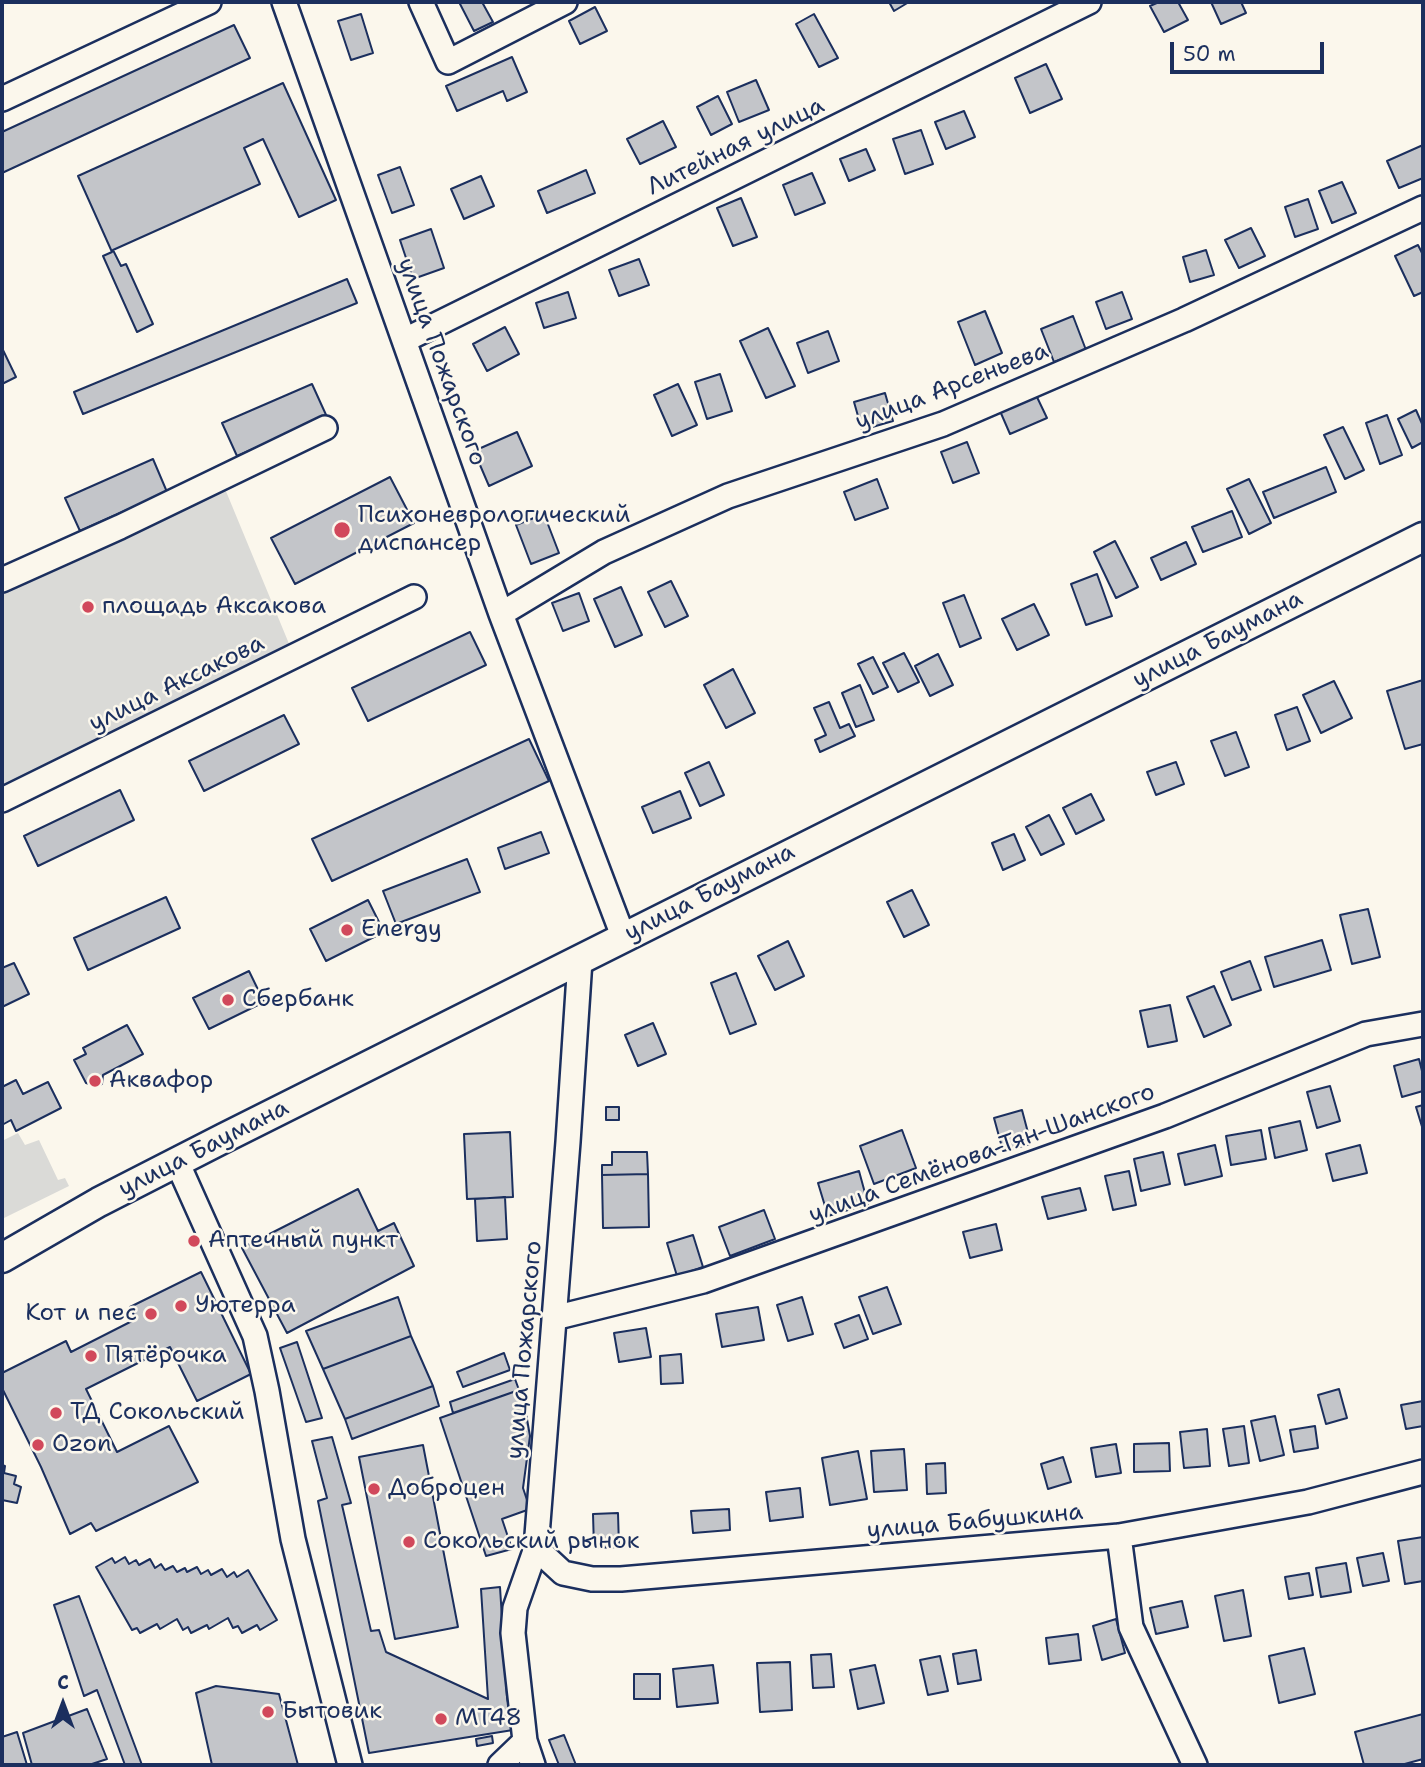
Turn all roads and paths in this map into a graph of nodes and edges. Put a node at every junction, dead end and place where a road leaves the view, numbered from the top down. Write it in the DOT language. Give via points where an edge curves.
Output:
graph roads {
  1 [pos="209,2"];
  2 [pos="284,2"];
  3 [pos="421,2"];
  4 [pos="565,2"];
  5 [pos="1089,2"];
  6 [pos="2,99"];
  7 [pos="1423,208"];
  8 [pos="405,340"];
  9 [pos="325,428"];
  10 [pos="1423,537"];
  11 [pos="2,580"];
  12 [pos="414,597"];
  13 [pos="501,614"];
  14 [pos="2,800"];
  15 [pos="623,936"];
  16 [pos="580,960"];
  17 [pos="1423,1024"];
  18 [pos="177,1162"];
  19 [pos="2,1258"];
  20 [pos="554,1318"];
  21 [pos="1423,1472"];
  22 [pos="1118,1536"];
  23 [pos="536,1548"];
  24 [pos="525,1741"];
  25 [pos="350,1765"];
  26 [pos="500,1765"];
  27 [pos="533,1765"];
  28 [pos="1195,1765"];
  1 -- 6 [label="street"];
  2 -- 8 [label="street, улица Пожарского"];
  3 -- 4 [label="street" via="448,62"];
  5 -- 8 [label="street, Литейная улица"];
  7 -- 13 [label="street, улица Арсеньева" via="1184,320 943,424 728,496 604,552"];
  8 -- 13 [label="street, улица Пожарского"];
  9 -- 11 [label="street"];
  10 -- 15 [label="main road, улица Баумана"];
  12 -- 14 [label="street, улица Аксакова"];
  13 -- 15 [label="street, улица Пожарского"];
  15 -- 16 [label="main road, улица Баумана"];
  16 -- 18 [label="main road, улица Баумана"];
  16 -- 20 [label="street, улица Пожарского"];
  17 -- 20 [label="street, улица Семёнова-Тян-Шанского" via="1366,1034 1165,1116 703,1281"];
  18 -- 19 [label="main road, улица Баумана"];
  18 -- 25 [label="street" via="255,1336 293,1539"];
  20 -- 23 [label="street, улица Пожарского"];
  21 -- 22 [label="street, улица Бабушкина" via="1308,1502"];
  22 -- 23 [label="street, улица Бабушкина" via="621,1579 562,1573"];
  22 -- 28 [label="street" via="1131,1627"];
  23 -- 24 [label="street, улица Пожарского" via="515,1608 513,1633"];
  24 -- 26 [label="street"];
  24 -- 27 [label="street, улица Пожарского"];
}
